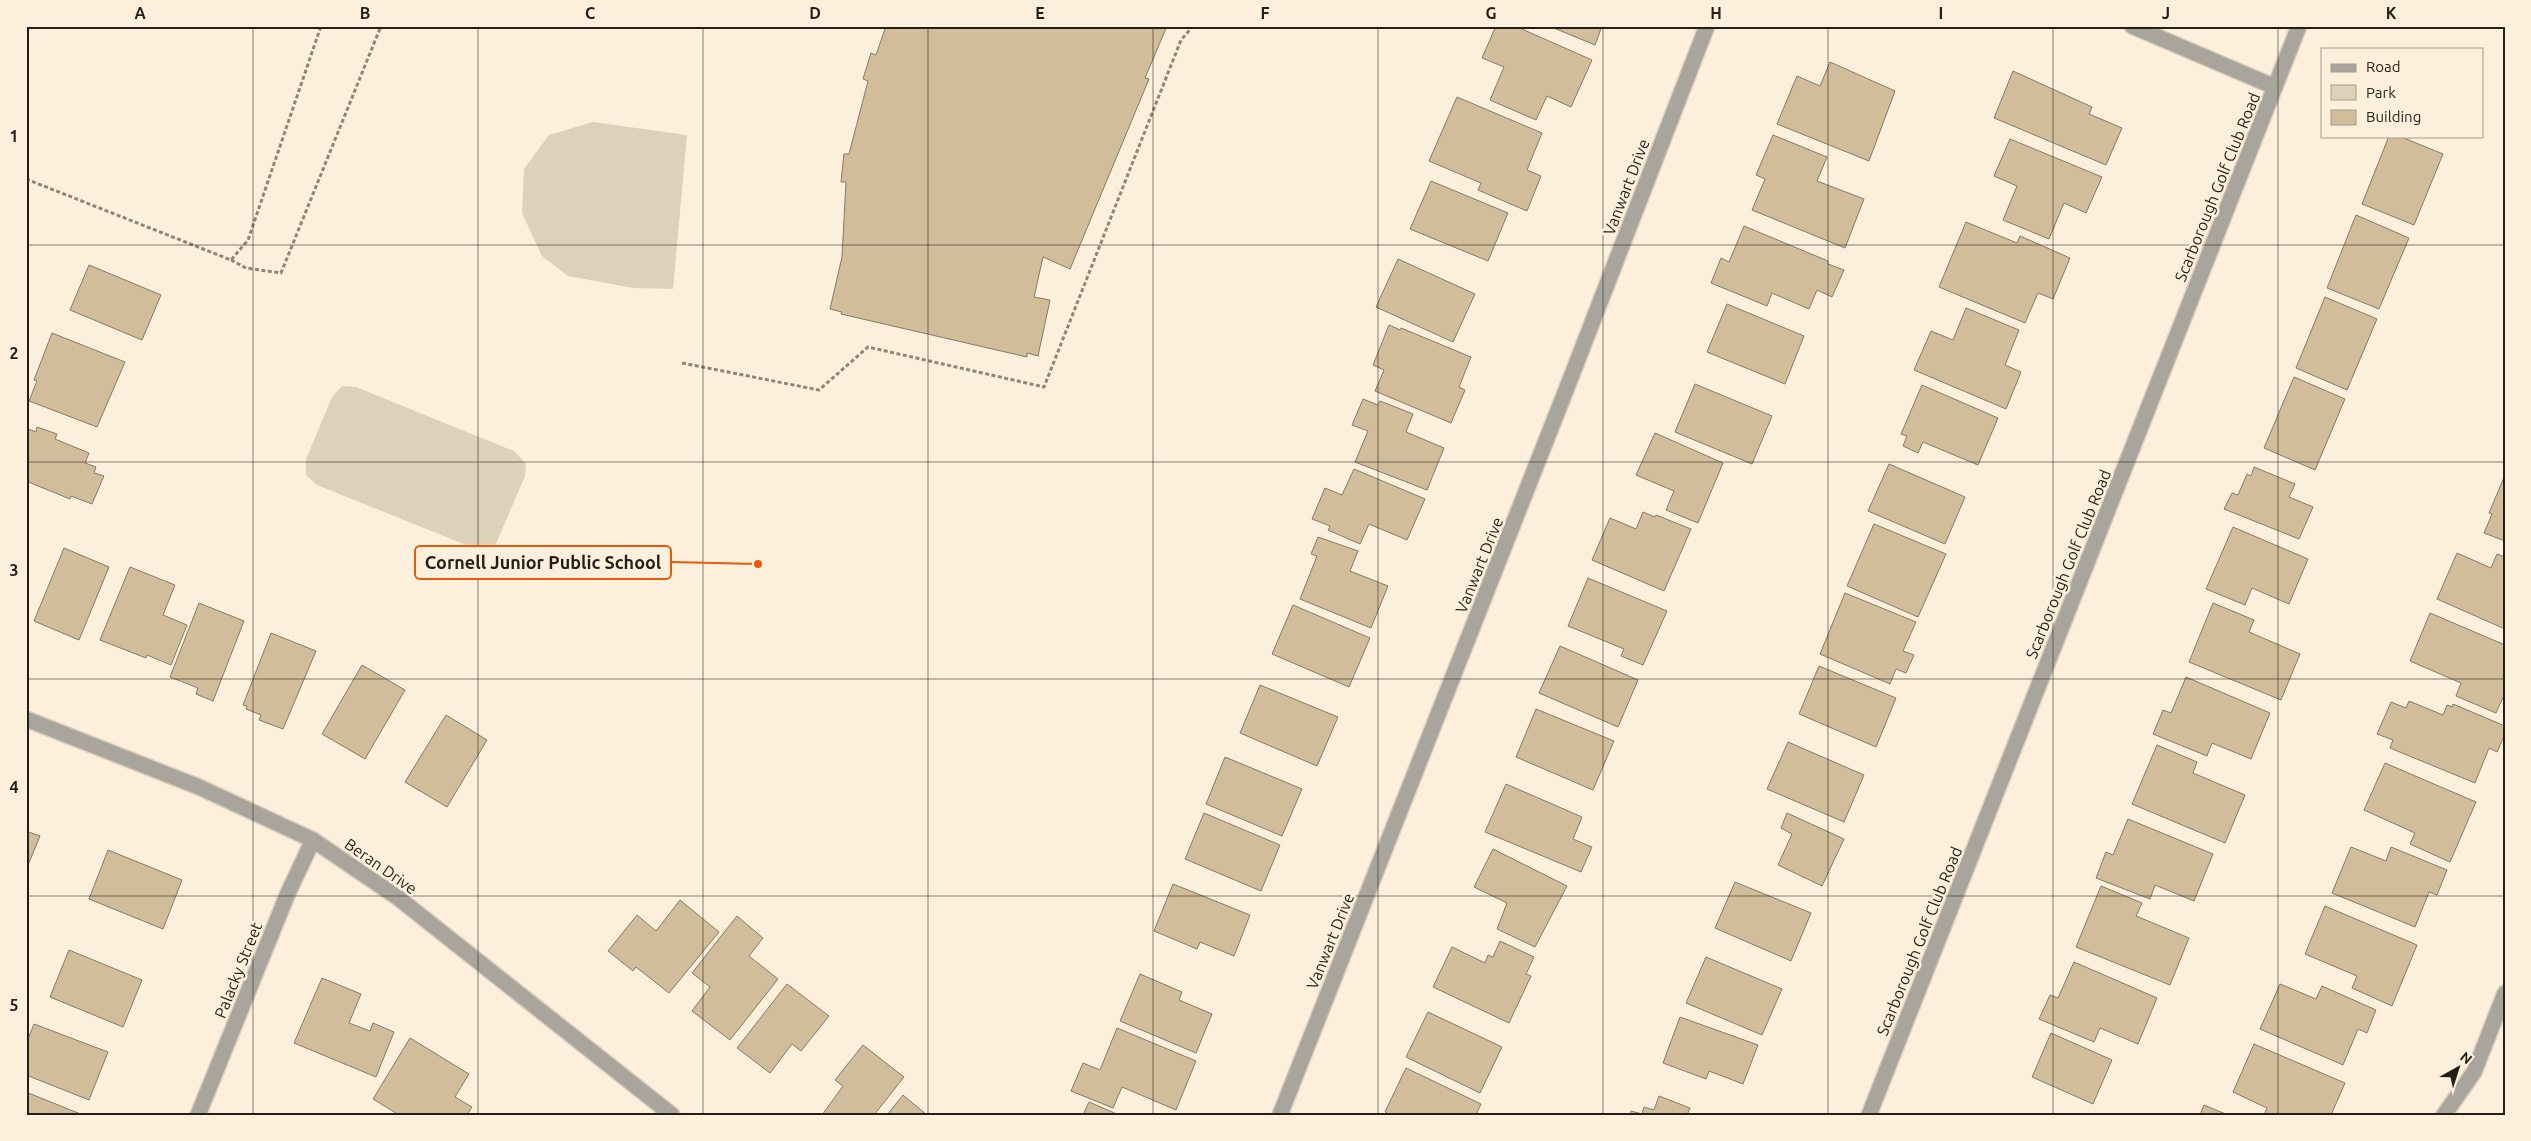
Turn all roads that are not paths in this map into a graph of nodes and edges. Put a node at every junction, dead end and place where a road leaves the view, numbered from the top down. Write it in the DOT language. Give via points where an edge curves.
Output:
graph roads {
  1 [pos="1707,26"];
  2 [pos="2132,26"];
  3 [pos="2299,26"];
  4 [pos="2275,87"];
  5 [pos="26,719"];
  6 [pos="313,840"];
  7 [pos="2505,993"];
  8 [pos="198,1115"];
  9 [pos="672,1115"];
  10 [pos="1280,1115"];
  11 [pos="1869,1115"];
  12 [pos="2444,1115"];
  1 -- 10 [label="street, Vanwart Drive"];
  2 -- 4 [label="street"];
  3 -- 4 [label="street, Scarborough Golf Club Road"];
  4 -- 11 [label="street, Scarborough Golf Club Road"];
  5 -- 6 [label="street, Beran Drive" via="199,786"];
  6 -- 8 [label="street, Palacky Street" via="288,893"];
  6 -- 9 [label="street, Beran Drive" via="397,897"];
  7 -- 12 [label="street" via="2474,1072"];
}
